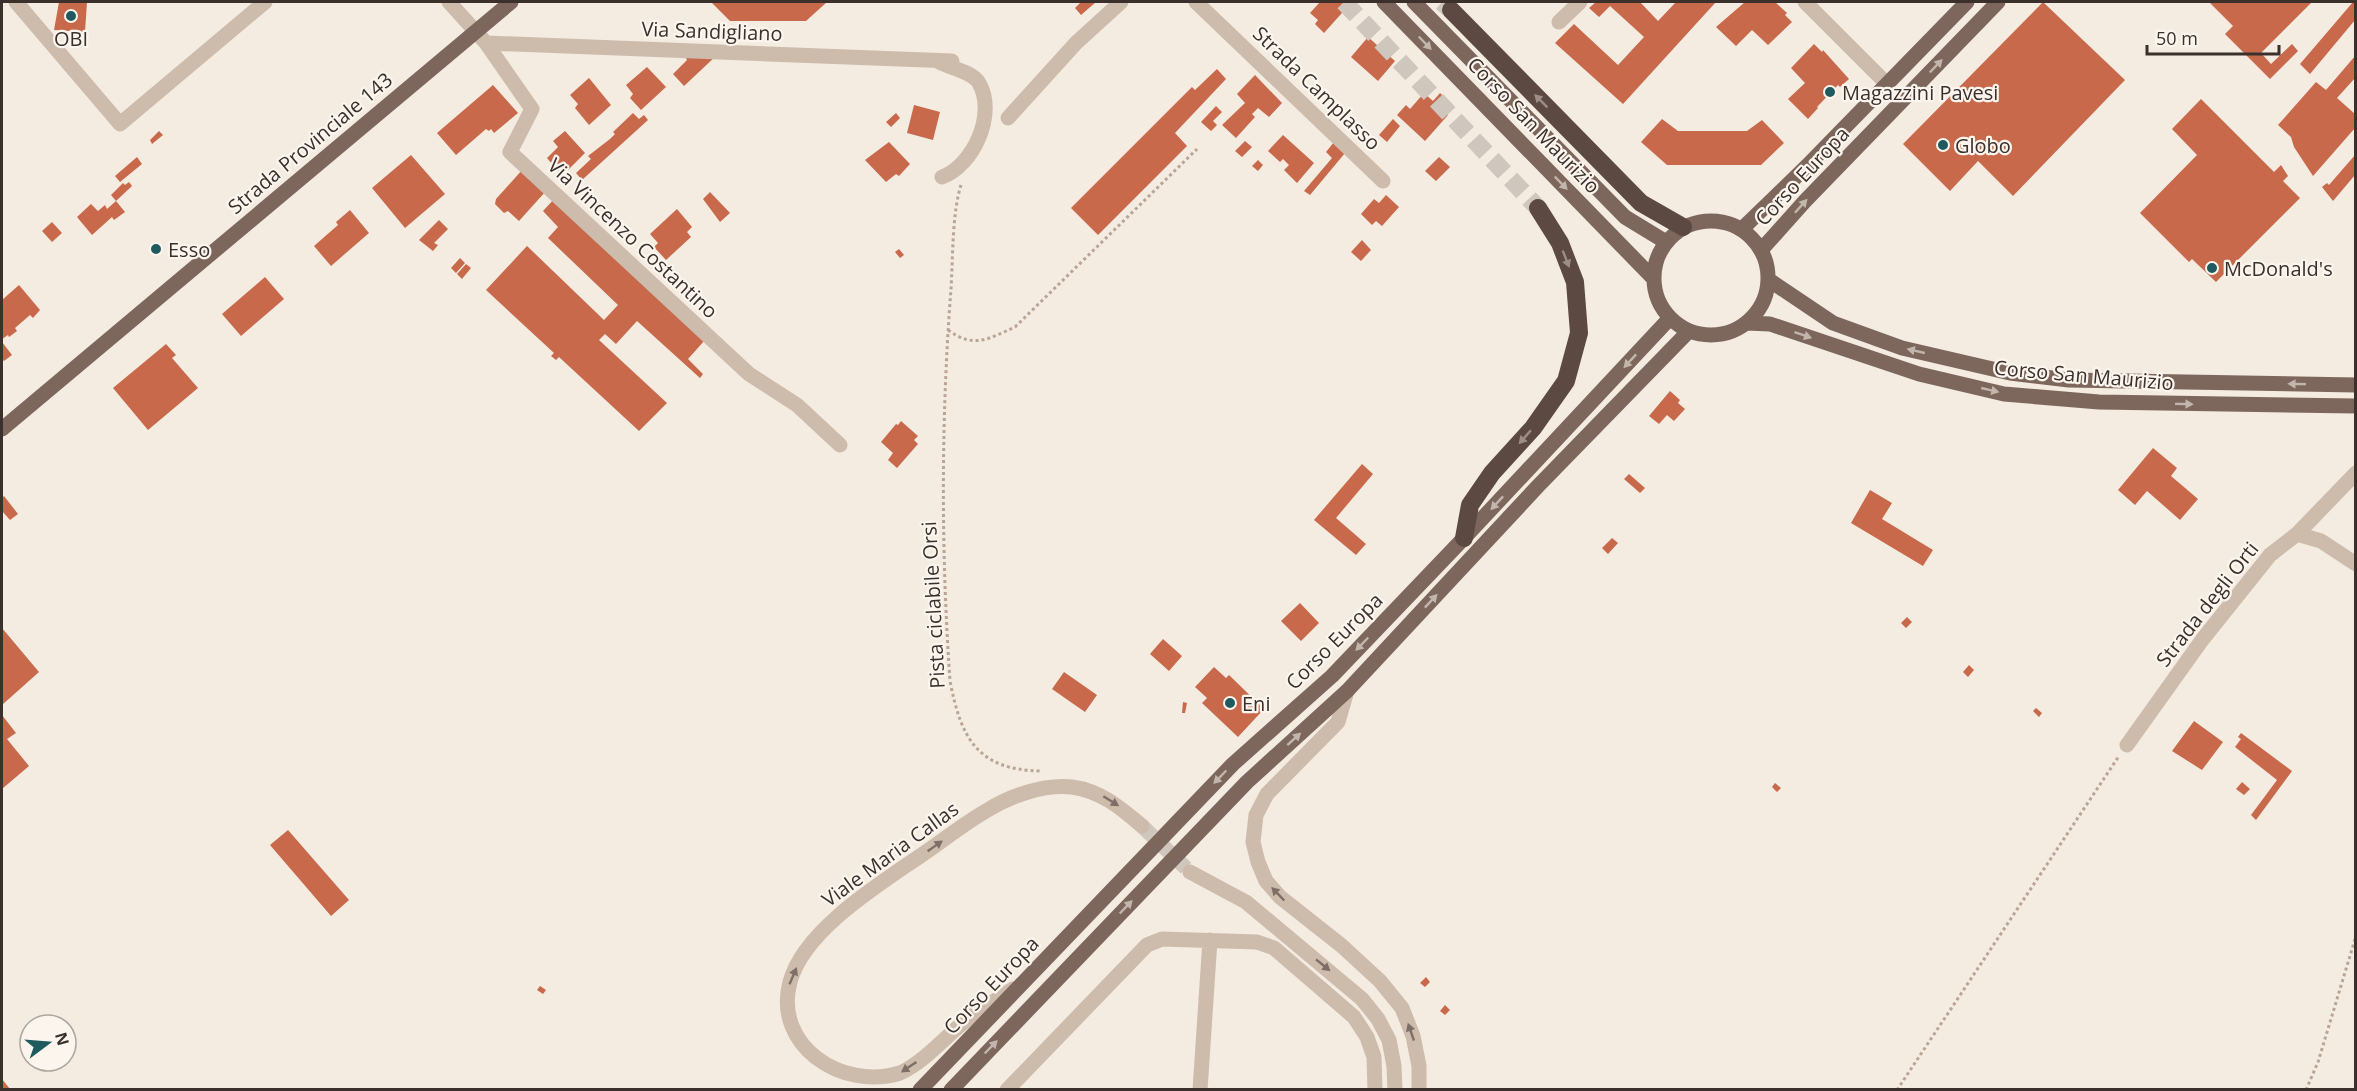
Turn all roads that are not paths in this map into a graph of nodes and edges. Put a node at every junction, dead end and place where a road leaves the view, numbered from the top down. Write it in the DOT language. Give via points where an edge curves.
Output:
graph roads {
  1 [pos="16,2"];
  2 [pos="265,2"];
  3 [pos="449,2"];
  4 [pos="511,2"];
  5 [pos="1122,2"];
  6 [pos="1196,2"];
  7 [pos="1384,2"];
  8 [pos="1414,2"];
  9 [pos="1580,2"];
  10 [pos="1805,2"];
  11 [pos="1967,2"];
  12 [pos="1998,2"];
  13 [pos="1451,10"];
  14 [pos="1559,22"];
  15 [pos="481,38"];
  16 [pos="936,61"];
  17 [pos="952,61"];
  18 [pos="1887,84"];
  19 [pos="1008,118"];
  20 [pos="942,177"];
  21 [pos="1383,181"];
  22 [pos="1538,208"];
  23 [pos="1683,227"];
  24 [pos="1742,229"];
  25 [pos="1666,242"];
  26 [pos="1762,249"];
  27 [pos="1654,279"];
  28 [pos="1769,280"];
  29 [pos="1670,318"];
  30 [pos="1746,324"];
  31 [pos="1689,331"];
  32 [pos="2355,385"];
  33 [pos="2355,406"];
  34 [pos="2,429"];
  35 [pos="840,445"];
  36 [pos="2355,473"];
  37 [pos="2297,534"];
  38 [pos="1464,538"];
  39 [pos="2355,564"];
  40 [pos="1347,691"];
  41 [pos="2127,745"];
  42 [pos="1142,826"];
  43 [pos="1190,872"];
  44 [pos="1210,940"];
  45 [pos="1023,982"];
  46 [pos="920,1089"];
  47 [pos="951,1089"];
  48 [pos="1007,1089"];
  49 [pos="1200,1089"];
  50 [pos="1375,1089"];
  51 [pos="1395,1089"];
  52 [pos="1419,1089"];
  1 -- 2 [label="street" via="120,124"];
  3 -- 15 [label="street"];
  4 -- 15 [label="main road, Strada Provinciale 143"];
  5 -- 19 [label="street" via="1076,43"];
  6 -- 21 [label="street, Strada Camplasso"];
  7 -- 27 [label="main road, Corso San Maurizio, one-way"];
  8 -- 25 [label="main road, Corso San Maurizio" via="1625,217"];
  9 -- 14 [label="street"];
  10 -- 18 [label="street"];
  11 -- 18 [label="main road, Corso Europa"];
  26 -- 12 [label="main road, Corso Europa, one-way"];
  23 -- 13 [label="highway, one-way" via="1641,202"];
  15 -- 16 [label="street, Via Sandigliano"];
  15 -- 34 [label="main road, Strada Provinciale 143" via="171,286"];
  15 -- 35 [label="street, Via Vincenzo Costantino" via="532,109 510,152 749,374 797,405"];
  16 -- 17 [label="street, Via Sandigliano"];
  16 -- 20 [label="street, Via Sandigliano" via="974,77 983,96 981,134 976,144 963,163"];
  18 -- 24 [label="main road, Corso Europa"];
  22 -- 38 [label="highway, one-way" via="1560,243 1575,282 1579,333 1566,381 1470,505"];
  23 -- 24 [label="main road, Corso Europa" via="1713,220"];
  23 -- 25 [label="main road, Corso Europa"];
  24 -- 26 [label="main road, Corso Europa"];
  25 -- 27 [label="main road, Corso Europa" via="1656,259"];
  26 -- 28 [label="main road, Corso Europa"];
  27 -- 29 [label="main road" via="1656,293"];
  28 -- 30 [label="main road" via="1766,297"];
  32 -- 28 [label="main road, Corso San Maurizio, one-way" via="2069,380 2010,373 1902,348 1833,323"];
  29 -- 31 [label="main road"];
  29 -- 38 [label="main road, Corso Europa, one-way"];
  30 -- 31 [label="main road" via="1728,333"];
  30 -- 33 [label="main road, Corso San Maurizio, one-way" via="1770,324 1919,374 2004,393 2109,402"];
  40 -- 31 [label="main road, one-way"];
  36 -- 37 [label="street, Strada degli Orti"];
  37 -- 39 [label="street" via="2321,541"];
  37 -- 41 [label="street, Strada degli Orti" via="2270,555 2202,640"];
  38 -- 45 [label="main road, Corso Europa, one-way" via="1332,676 1233,764"];
  47 -- 40 [label="main road, one-way" via="1247,782"];
  52 -- 40 [label="street, one-way" via="1413,1036 1402,1008 1342,946 1280,897 1266,881 1253,842 1256,815 1267,794 1338,722"];
  45 -- 42 [label="street, Viale Maria Callas, one-way" via="968,1019 910,1066 882,1078 850,1078 819,1064 803,1048 787,1006 790,981 803,955 825,928 864,895 986,811 1041,789 1071,787 1096,792"];
  43 -- 51 [label="street, one-way" via="1246,902 1362,999 1389,1040"];
  44 -- 48 [label="street" via="1162,939 1147,945"];
  44 -- 49 [label="street"];
  44 -- 50 [label="street" via="1257,942 1274,948 1354,1017 1374,1057"];
  45 -- 46 [label="main road, Corso Europa"];
}
